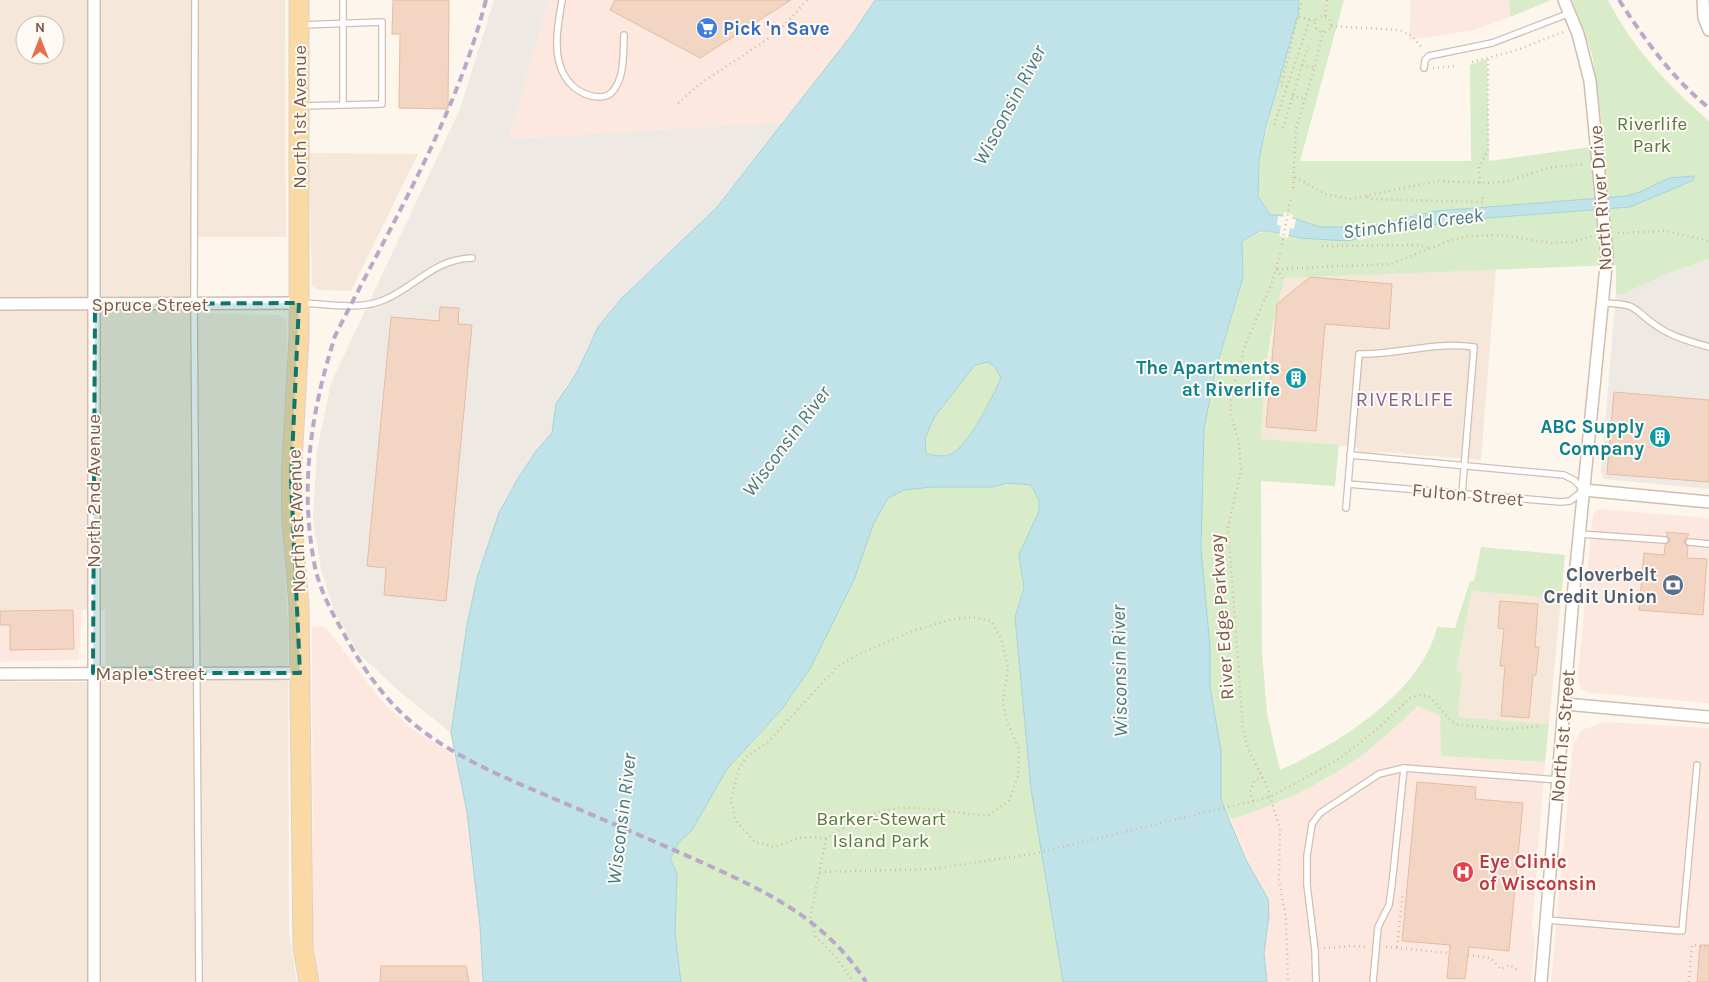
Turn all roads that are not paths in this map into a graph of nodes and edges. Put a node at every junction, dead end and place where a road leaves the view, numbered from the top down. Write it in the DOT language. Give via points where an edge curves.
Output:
graph roads {
  1 [pos="94,0"];
  2 [pos="195,0"];
  3 [pos="299,0"];
  4 [pos="343,0"];
  5 [pos="562,0"];
  6 [pos="1564,0"];
  7 [pos="1703,0"];
  8 [pos="1570,13"];
  9 [pos="343,23"];
  10 [pos="299,25"];
  11 [pos="1709,30"];
  12 [pos="624,35"];
  13 [pos="1424,68"];
  14 [pos="343,105"];
  15 [pos="299,106"];
  16 [pos="472,258"];
  17 [pos="194,303"];
  18 [pos="300,303"];
  19 [pos="1603,303"];
  20 [pos="0,304"];
  21 [pos="94,304"];
  22 [pos="1709,347"];
  23 [pos="1350,455"];
  24 [pos="1464,466"];
  25 [pos="1348,484"];
  26 [pos="1584,490"];
  27 [pos="1462,494"];
  28 [pos="1709,502"];
  29 [pos="1346,508"];
  30 [pos="1580,534"];
  31 [pos="1665,540"];
  32 [pos="1689,542"];
  33 [pos="1709,544"];
  34 [pos="93,673"];
  35 [pos="197,673"];
  36 [pos="300,673"];
  37 [pos="0,674"];
  38 [pos="1565,704"];
  39 [pos="1709,717"];
  40 [pos="1697,765"];
  41 [pos="1404,768"];
  42 [pos="1558,780"];
  43 [pos="1547,920"];
  44 [pos="94,982"];
  45 [pos="199,982"];
  46 [pos="309,982"];
  47 [pos="1316,982"];
  48 [pos="1373,982"];
  49 [pos="1541,982"];
  1 -- 21 [label="street, North 2nd Avenue"];
  2 -- 17 [label="lane"];
  3 -- 10 [label="main road, North 1st Avenue"];
  4 -- 9 [label="lane"];
  5 -- 12 [label="lane" via="557,38 558,61 570,83 580,93 604,97 612,94 620,78"];
  6 -- 8 [label="street, North River Drive"];
  7 -- 11 [label="street"];
  8 -- 13 [label="lane" via="1492,42 1427,57"];
  8 -- 19 [label="street, North River Drive" via="1590,81 1601,176 1607,269"];
  9 -- 10 [label="lane"];
  9 -- 14 [label="lane"];
  9 -- 14 [label="lane" via="382,22 382,104"];
  10 -- 15 [label="main road, North 1st Avenue"];
  14 -- 15 [label="lane"];
  15 -- 18 [label="main road, North 1st Avenue"];
  16 -- 18 [label="lane" via="457,259 427,272 386,300 368,305"];
  17 -- 18 [label="street, Spruce Street"];
  17 -- 21 [label="street, Spruce Street"];
  17 -- 35 [label="lane"];
  18 -- 36 [label="main road, North 1st Avenue" via="291,480"];
  19 -- 22 [label="lane" via="1634,306 1664,330"];
  19 -- 26 [label="street, North River Drive"];
  20 -- 21 [label="street, Spruce Street"];
  21 -- 34 [label="street, North 2nd Avenue"];
  23 -- 24 [label="lane, Fulton Street"];
  23 -- 24 [label="lane" via="1359,354 1385,355 1453,344 1474,347"];
  23 -- 25 [label="lane"];
  24 -- 26 [label="lane, Fulton Street" via="1564,475"];
  24 -- 27 [label="lane"];
  25 -- 27 [label="lane, Fulton Street"];
  25 -- 29 [label="lane"];
  26 -- 27 [label="lane, Fulton Street" via="1566,502"];
  26 -- 28 [label="street"];
  26 -- 30 [label="street, North 1st Street"];
  30 -- 31 [label="lane"];
  30 -- 38 [label="street, North 1st Street"];
  32 -- 33 [label="lane"];
  34 -- 35 [label="street, Maple Street"];
  34 -- 37 [label="street, Maple Street"];
  34 -- 44 [label="street, North 2nd Avenue"];
  35 -- 36 [label="street, Maple Street"];
  35 -- 45 [label="lane"];
  36 -- 46 [label="main road, North 1st Avenue" via="303,948"];
  38 -- 39 [label="street"];
  38 -- 42 [label="street, North 1st Street"];
  40 -- 43 [label="lane" via="1682,931"];
  41 -- 42 [label="lane"];
  41 -- 47 [label="lane" via="1379,774 1320,813 1312,824 1306,856 1306,885"];
  41 -- 48 [label="lane" via="1389,905 1378,927"];
  42 -- 43 [label="street, North 1st Street"];
  43 -- 49 [label="street, North 1st Street"];
}
